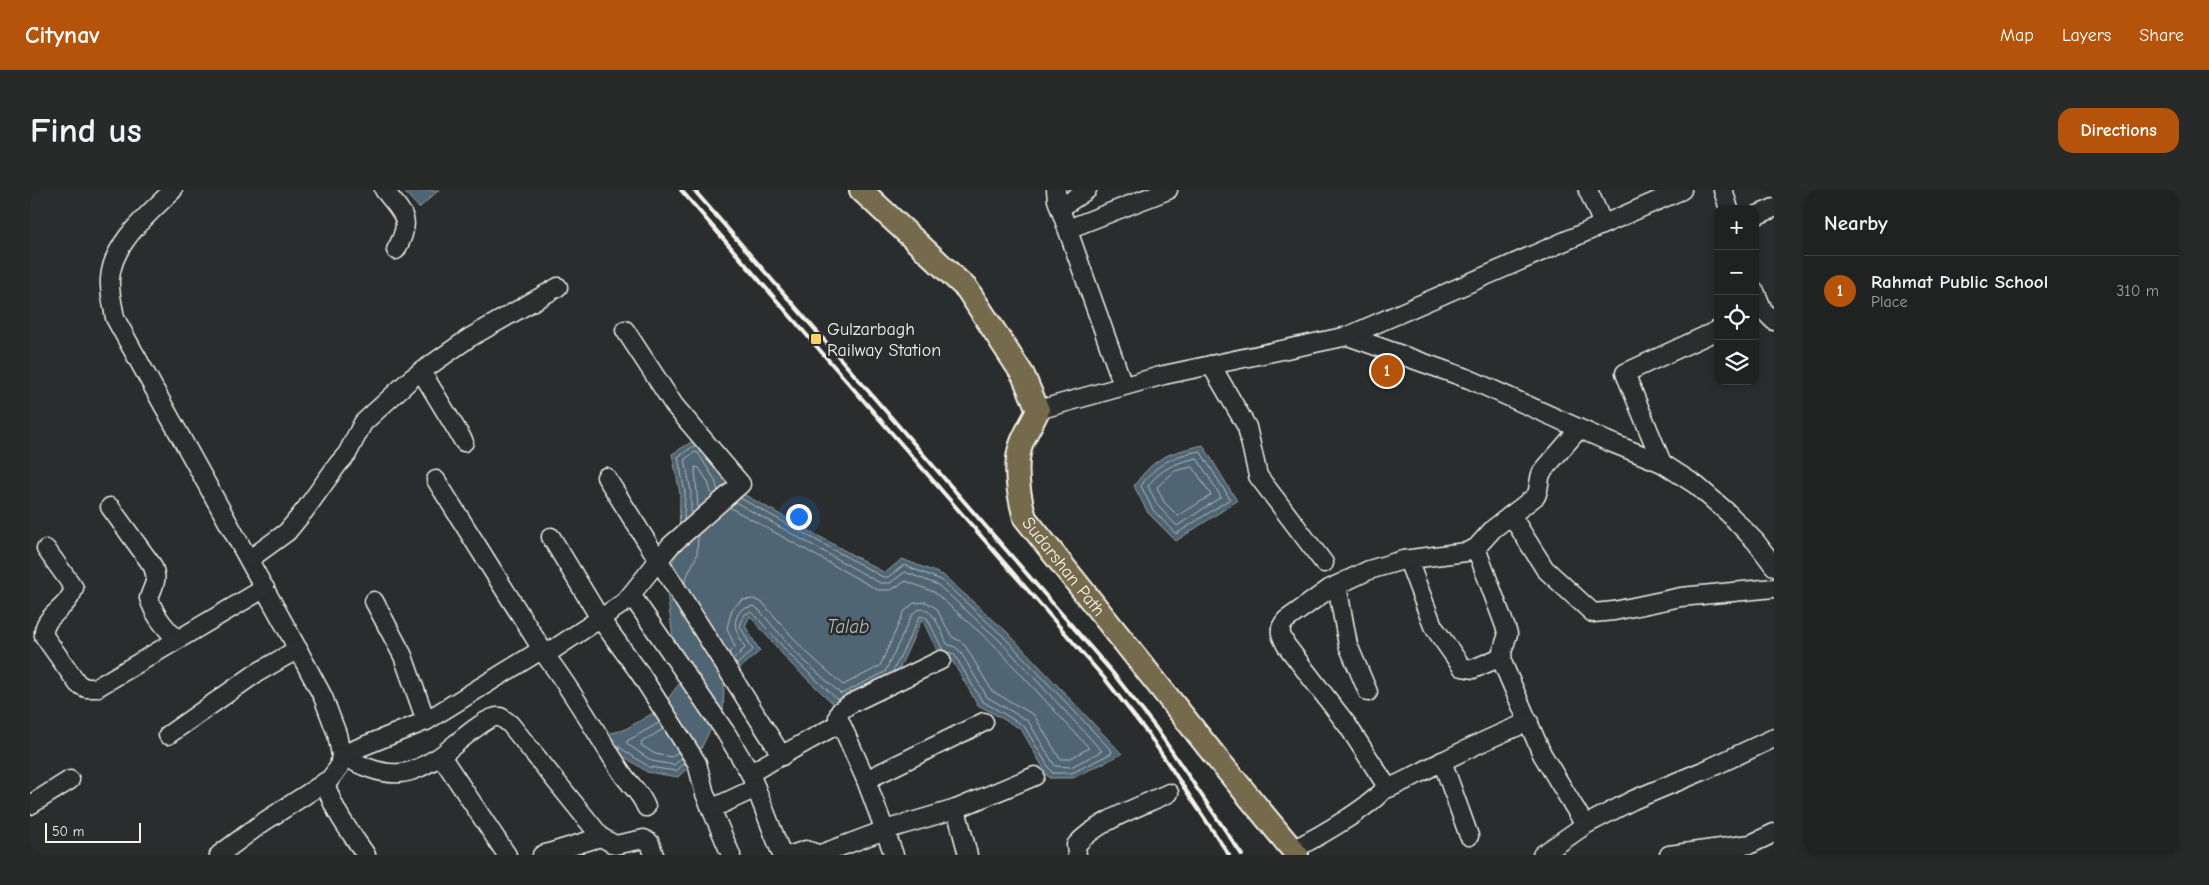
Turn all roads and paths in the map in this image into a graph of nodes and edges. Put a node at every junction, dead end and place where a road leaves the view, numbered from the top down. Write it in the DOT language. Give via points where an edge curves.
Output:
graph roads {
  1 [pos="173,190"];
  2 [pos="384,190"];
  3 [pos="861,190"];
  4 [pos="1056,190"];
  5 [pos="1087,190"];
  6 [pos="1168,190"];
  7 [pos="1588,190"];
  8 [pos="1682,190"];
  9 [pos="1723,190"];
  10 [pos="1728,205"];
  11 [pos="1060,208"];
  12 [pos="1774,208"];
  13 [pos="1759,214"];
  14 [pos="1603,224"];
  15 [pos="1068,229"];
  16 [pos="396,250"];
  17 [pos="558,287"];
  18 [pos="1756,295"];
  19 [pos="1764,315"];
  20 [pos="625,330"];
  21 [pos="1714,332"];
  22 [pos="1348,336"];
  23 [pos="1210,365"];
  24 [pos="421,371"];
  25 [pos="1123,385"];
  26 [pos="1038,410"];
  27 [pos="1579,429"];
  28 [pos="464,442"];
  29 [pos="1662,463"];
  30 [pos="606,477"];
  31 [pos="436,480"];
  32 [pos="110,507"];
  33 [pos="1511,515"];
  34 [pos="551,537"];
  35 [pos="1476,548"];
  36 [pos="46,549"];
  37 [pos="250,559"];
  38 [pos="660,560"];
  39 [pos="1408,560"];
  40 [pos="1324,563"];
  41 [pos="1774,566"];
  42 [pos="1337,585"];
  43 [pos="265,588"];
  44 [pos="1774,588"];
  45 [pos="632,596"];
  46 [pos="374,601"];
  47 [pos="601,620"];
  48 [pos="176,639"];
  49 [pos="298,649"];
  50 [pos="543,652"];
  51 [pos="1501,658"];
  52 [pos="941,660"];
  53 [pos="1368,692"];
  54 [pos="426,722"];
  55 [pos="984,722"];
  56 [pos="1529,722"];
  57 [pos="840,724"];
  58 [pos="168,735"];
  59 [pos="1774,738"];
  60 [pos="341,755"];
  61 [pos="440,756"];
  62 [pos="782,756"];
  63 [pos="1442,761"];
  64 [pos="1035,776"];
  65 [pos="70,780"];
  66 [pos="866,780"];
  67 [pos="753,781"];
  68 [pos="325,782"];
  69 [pos="1384,790"];
  70 [pos="1169,793"];
  71 [pos="30,805"];
  72 [pos="646,807"];
  73 [pos="711,809"];
  74 [pos="956,809"];
  75 [pos="1584,825"];
  76 [pos="885,830"];
  77 [pos="1774,833"];
  78 [pos="1469,836"];
  79 [pos="602,837"];
  80 [pos="1296,852"];
  81 [pos="818,854"];
  82 [pos="220,855"];
  83 [pos="366,855"];
  84 [pos="507,855"];
  85 [pos="542,855"];
  86 [pos="654,855"];
  87 [pos="731,855"];
  88 [pos="782,855"];
  89 [pos="792,855"];
  90 [pos="894,855"];
  91 [pos="968,855"];
  92 [pos="1077,855"];
  93 [pos="1542,855"];
  94 [pos="1669,855"];
  1 -- 37 [label="street" via="132,234 114,259 110,280 115,318"];
  2 -- 16 [label="street" via="404,216 406,224"];
  3 -- 26 [label="main road" via="967,289 1023,375"];
  4 -- 11 [label="street"];
  5 -- 11 [label="street"];
  6 -- 15 [label="street"];
  7 -- 14 [label="street"];
  8 -- 14 [label="street"];
  9 -- 10 [label="street"];
  11 -- 15 [label="street"];
  12 -- 13 [label="street"];
  14 -- 22 [label="street"];
  15 -- 25 [label="street"];
  17 -- 24 [label="street" via="469,338"];
  18 -- 19 [label="street"];
  20 -- 38 [label="street" via="674,405 741,484 670,546"];
  21 -- 29 [label="street" via="1625,373"];
  22 -- 23 [label="street"];
  22 -- 27 [label="street" via="1470,379"];
  23 -- 25 [label="street"];
  23 -- 40 [label="street" via="1247,427 1258,476"];
  24 -- 28 [label="street"];
  24 -- 37 [label="street" via="364,423 348,454 287,532"];
  25 -- 26 [label="street"];
  26 -- 80 [label="main road, Sudarshan Path" via="1020,447 1019,496 1025,518"];
  27 -- 29 [label="street"];
  27 -- 33 [label="street" via="1542,472 1536,496"];
  29 -- 41 [label="street" via="1696,485 1728,512"];
  30 -- 38 [label="street"];
  31 -- 50 [label="street"];
  32 -- 48 [label="street" via="152,565 156,582 149,598 160,620"];
  33 -- 35 [label="street"];
  33 -- 44 [label="street" via="1545,569 1593,612 1614,611 1682,597"];
  34 -- 47 [label="street"];
  35 -- 39 [label="street"];
  35 -- 51 [label="street" via="1508,634"];
  36 -- 48 [label="street" via="74,588 67,603 43,626 44,636 78,684 96,688"];
  37 -- 43 [label="street"];
  38 -- 45 [label="street"];
  38 -- 62 [label="street"];
  39 -- 42 [label="street" via="1369,570"];
  39 -- 51 [label="street" via="1433,626 1462,667 1473,669"];
  42 -- 53 [label="street" via="1348,645"];
  42 -- 69 [label="street" via="1286,620 1280,626 1280,633 1286,646 1348,726 1384,780"];
  43 -- 48 [label="street"];
  43 -- 49 [label="street"];
  45 -- 47 [label="street"];
  45 -- 67 [label="street" via="726,733"];
  46 -- 54 [label="street" via="403,656"];
  47 -- 50 [label="street"];
  47 -- 73 [label="street" via="639,672 696,764"];
  49 -- 58 [label="street" via="255,674"];
  49 -- 60 [label="street" via="323,697 338,734"];
  50 -- 54 [label="street"];
  50 -- 72 [label="street"];
  51 -- 56 [label="street"];
  52 -- 57 [label="street" via="850,704 840,711"];
  54 -- 60 [label="street"];
  55 -- 66 [label="street"];
  56 -- 63 [label="street"];
  56 -- 75 [label="street" via="1545,760"];
  57 -- 62 [label="street"];
  57 -- 66 [label="street"];
  59 -- 75 [label="street" via="1650,792"];
  60 -- 61 [label="street" via="359,764 398,773 410,771"];
  60 -- 68 [label="street" via="339,767"];
  61 -- 79 [label="street" via="474,730 500,717 510,724"];
  61 -- 84 [label="street"];
  62 -- 67 [label="street"];
  63 -- 69 [label="street"];
  63 -- 78 [label="street"];
  64 -- 74 [label="street"];
  65 -- 71 [label="street"];
  66 -- 76 [label="street"];
  67 -- 73 [label="street"];
  67 -- 88 [label="street"];
  68 -- 82 [label="street"];
  68 -- 83 [label="street" via="341,822"];
  69 -- 80 [label="street"];
  70 -- 92 [label="street" via="1083,837 1076,845"];
  73 -- 87 [label="street"];
  74 -- 76 [label="street"];
  74 -- 91 [label="street"];
  75 -- 93 [label="street"];
  76 -- 81 [label="street"];
  76 -- 90 [label="street"];
  77 -- 94 [label="street" via="1751,844"];
  79 -- 85 [label="street"];
  79 -- 86 [label="street" via="615,845 644,839 650,843"];
  81 -- 89 [label="street" via="806,850"];
}
